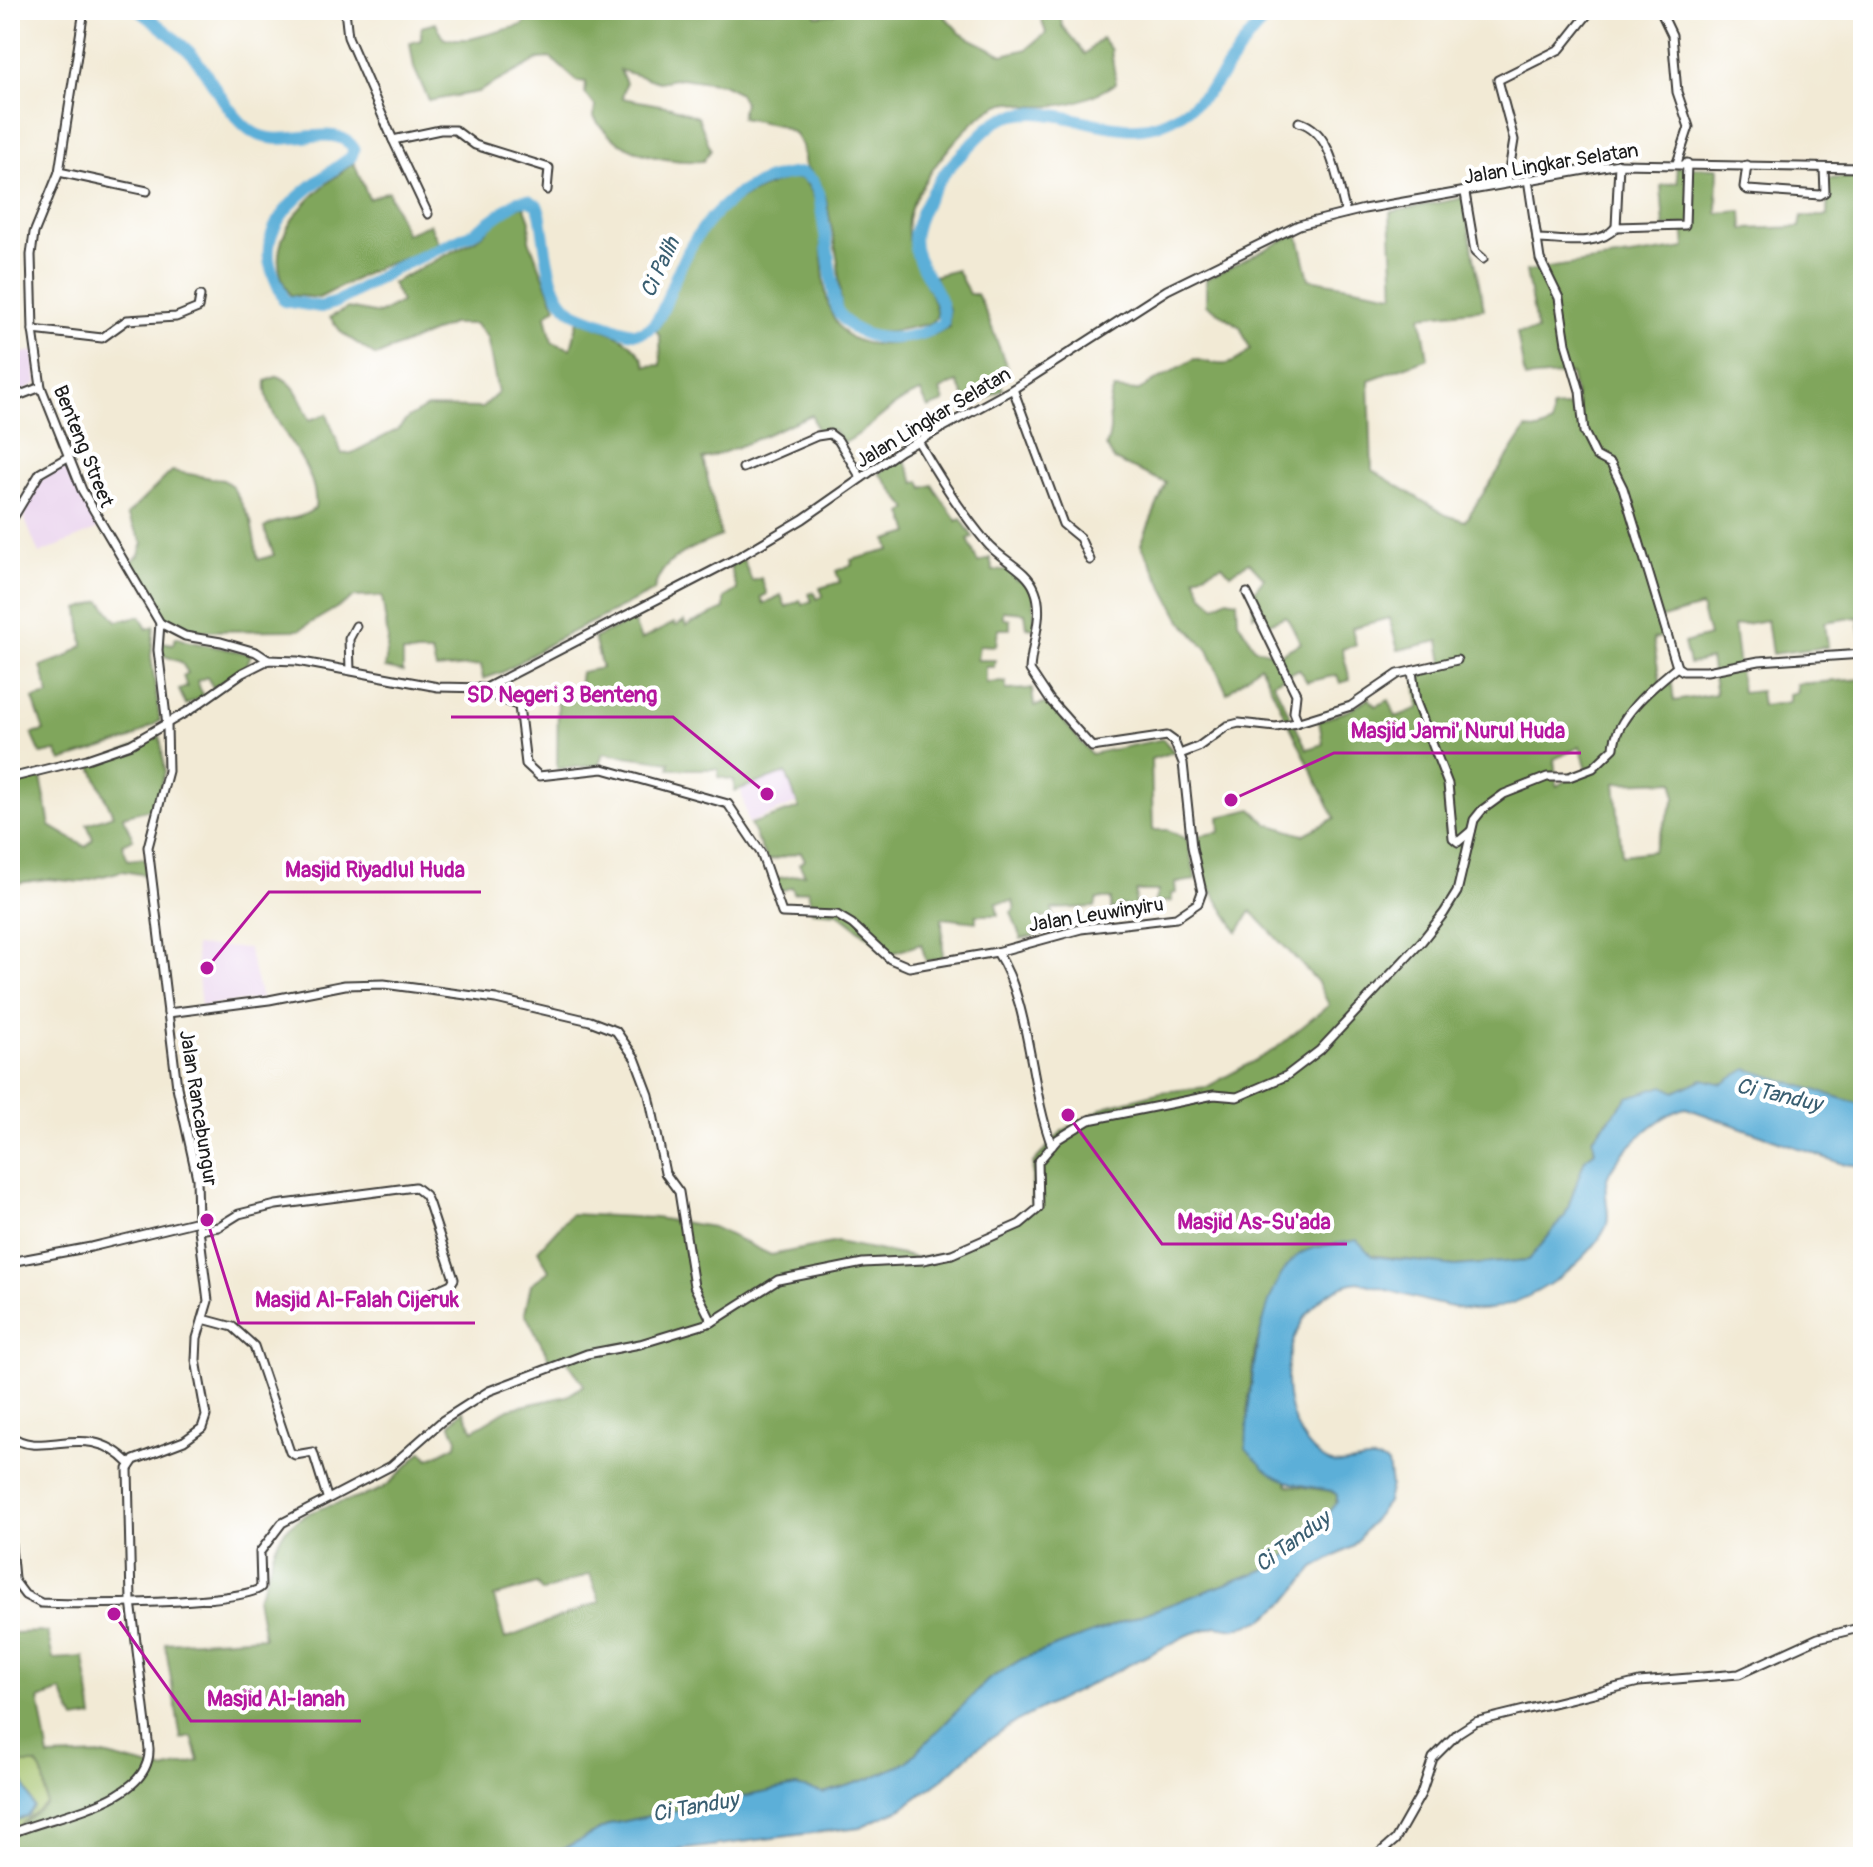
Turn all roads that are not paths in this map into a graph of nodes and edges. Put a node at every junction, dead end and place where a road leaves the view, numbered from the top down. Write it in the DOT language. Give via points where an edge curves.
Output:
graph roads {
  1 [pos="84,10"];
  2 [pos="345,10"];
  3 [pos="1591,10"];
  4 [pos="1660,10"];
  5 [pos="1299,122"];
  6 [pos="393,140"];
  7 [pos="1863,151"];
  8 [pos="1677,163"];
  9 [pos="1687,163"];
  10 [pos="1619,164"];
  11 [pos="1747,165"];
  12 [pos="1824,168"];
  13 [pos="1863,168"];
  14 [pos="59,172"];
  15 [pos="1528,179"];
  16 [pos="1507,183"];
  17 [pos="547,190"];
  18 [pos="147,191"];
  19 [pos="1465,193"];
  20 [pos="1346,213"];
  21 [pos="428,214"];
  22 [pos="1616,227"];
  23 [pos="1537,239"];
  24 [pos="1483,259"];
  25 [pos="200,296"];
  26 [pos="33,330"];
  27 [pos="41,387"];
  28 [pos="1013,389"];
  29 [pos="10,399"];
  30 [pos="918,441"];
  31 [pos="68,457"];
  32 [pos="743,468"];
  33 [pos="861,478"];
  34 [pos="10,523"];
  35 [pos="1090,560"];
  36 [pos="1247,593"];
  37 [pos="160,623"];
  38 [pos="356,626"];
  39 [pos="1863,654"];
  40 [pos="268,660"];
  41 [pos="1457,660"];
  42 [pos="1677,667"];
  43 [pos="350,670"];
  44 [pos="1412,671"];
  45 [pos="477,690"];
  46 [pos="1298,722"];
  47 [pos="167,725"];
  48 [pos="1180,754"];
  49 [pos="10,778"];
  50 [pos="1472,829"];
  51 [pos="997,952"];
  52 [pos="168,1013"];
  53 [pos="1052,1146"];
  54 [pos="198,1225"];
  55 [pos="10,1262"];
  56 [pos="420,1298"];
  57 [pos="203,1319"];
  58 [pos="712,1322"];
  59 [pos="10,1435"];
  60 [pos="130,1464"];
  61 [pos="327,1497"];
  62 [pos="10,1535"];
  63 [pos="12,1576"];
  64 [pos="131,1601"];
  65 [pos="1863,1627"];
  66 [pos="10,1834"];
  67 [pos="1375,1857"];
  1 -- 14 [label="street, Benteng Street"];
  2 -- 6 [label="street" via="348,37"];
  3 -- 16 [label="street" via="1560,49 1498,80 1514,140"];
  4 -- 8 [label="street" via="1672,35 1677,92 1688,123"];
  5 -- 20 [label="street" via="1312,125 1322,137"];
  6 -- 17 [label="street" via="455,130 475,145 549,168"];
  6 -- 21 [label="street"];
  7 -- 13 [label="street"];
  8 -- 9 [label="street, Jalan Lingkar Selatan"];
  8 -- 10 [label="street, Jalan Lingkar Selatan"];
  9 -- 11 [label="street, Jalan Lingkar Selatan"];
  9 -- 22 [label="street" via="1685,225"];
  10 -- 15 [label="street, Jalan Lingkar Selatan"];
  10 -- 22 [label="street"];
  11 -- 12 [label="street, Jalan Lingkar Selatan"];
  11 -- 12 [label="street" via="1748,190 1820,195 1825,192"];
  12 -- 13 [label="street, Jalan Lingkar Selatan"];
  14 -- 18 [label="street"];
  14 -- 26 [label="street, Benteng Street" via="34,233"];
  15 -- 16 [label="street, Jalan Lingkar Selatan"];
  15 -- 23 [label="street"];
  16 -- 19 [label="street, Jalan Lingkar Selatan"];
  19 -- 20 [label="street, Jalan Lingkar Selatan"];
  19 -- 24 [label="street" via="1476,254"];
  20 -- 28 [label="street, Jalan Lingkar Selatan" via="1299,225 1167,290"];
  22 -- 23 [label="street" via="1611,234 1590,240"];
  23 -- 42 [label="street" via="1543,269 1559,298 1584,432 1596,456 1605,458 1619,477"];
  25 -- 26 [label="street" via="198,308 187,315 127,320 102,338"];
  26 -- 27 [label="street, Benteng Street"];
  27 -- 29 [label="street"];
  27 -- 31 [label="street, Benteng Street"];
  28 -- 30 [label="street, Jalan Lingkar Selatan"];
  28 -- 35 [label="street" via="1063,524 1080,538"];
  30 -- 33 [label="street, Jalan Lingkar Selatan"];
  30 -- 48 [label="street" via="987,544 1027,576 1036,591 1030,670 1050,700 1094,748 1163,736 1174,741"];
  31 -- 34 [label="street" via="40,473"];
  31 -- 37 [label="street, Benteng Street" via="103,531"];
  32 -- 33 [label="street" via="830,434"];
  33 -- 45 [label="street, Jalan Lingkar Selatan" via="737,558"];
  36 -- 46 [label="street" via="1296,694"];
  37 -- 40 [label="street" via="185,636 256,652"];
  37 -- 47 [label="street, Jalan Rancabungur" via="158,665"];
  38 -- 43 [label="street" via="349,639"];
  39 -- 42 [label="street" via="1759,661 1707,671"];
  40 -- 43 [label="street, Jalan Lingkar Selatan"];
  40 -- 47 [label="street"];
  41 -- 44 [label="street"];
  42 -- 50 [label="street" via="1638,705 1614,735 1614,748 1593,768 1569,777 1547,777 1504,794 1482,810"];
  43 -- 45 [label="street, Jalan Lingkar Selatan"];
  44 -- 46 [label="street" via="1393,676 1351,706"];
  44 -- 50 [label="street" via="1416,702 1448,784 1453,838 1458,842"];
  45 -- 51 [label="street" via="519,706 526,764 539,776 603,769 728,804 761,853 782,913 837,915 890,959 909,967"];
  46 -- 48 [label="street" via="1276,727 1232,724"];
  47 -- 49 [label="street" via="104,754"];
  47 -- 52 [label="street, Jalan Rancabungur" via="168,771 148,847"];
  48 -- 51 [label="street, Jalan Leuwinyiru" via="1202,892 1198,903 1176,918 1081,929"];
  50 -- 53 [label="street" via="1457,892 1444,913 1320,1050 1286,1076 1237,1097 1214,1095 1089,1120"];
  51 -- 53 [label="street" via="1017,1004"];
  52 -- 54 [label="street, Jalan Rancabungur" via="197,1178"];
  52 -- 58 [label="street" via="345,985 384,984 496,999 616,1031 635,1058 649,1095 665,1173 679,1192 694,1286"];
  53 -- 58 [label="street" via="1036,1168 1038,1212 1020,1224 952,1254 863,1263 778,1280"];
  54 -- 55 [label="street"];
  54 -- 56 [label="street" via="218,1227 271,1205 415,1187 429,1204 454,1279"];
  54 -- 57 [label="street, Jalan Rancabungur" via="208,1301"];
  57 -- 60 [label="street, Jalan Rancabungur" via="196,1360 205,1423 177,1446"];
  57 -- 61 [label="street" via="233,1327 254,1346 290,1452 313,1452"];
  58 -- 61 [label="street" via="587,1354 489,1391 442,1421 391,1466"];
  59 -- 60 [label="street" via="27,1444 69,1440 105,1445"];
  60 -- 64 [label="street"];
  61 -- 64 [label="street" via="282,1523 265,1542 258,1562 261,1587 256,1592 233,1598"];
  62 -- 63 [label="street"];
  63 -- 64 [label="street" via="25,1595 41,1603"];
  64 -- 66 [label="street" via="147,1769 106,1801"];
  65 -- 67 [label="street" via="1818,1638 1739,1674 1639,1682 1475,1722 1433,1758 1421,1794 1395,1840"];
}
